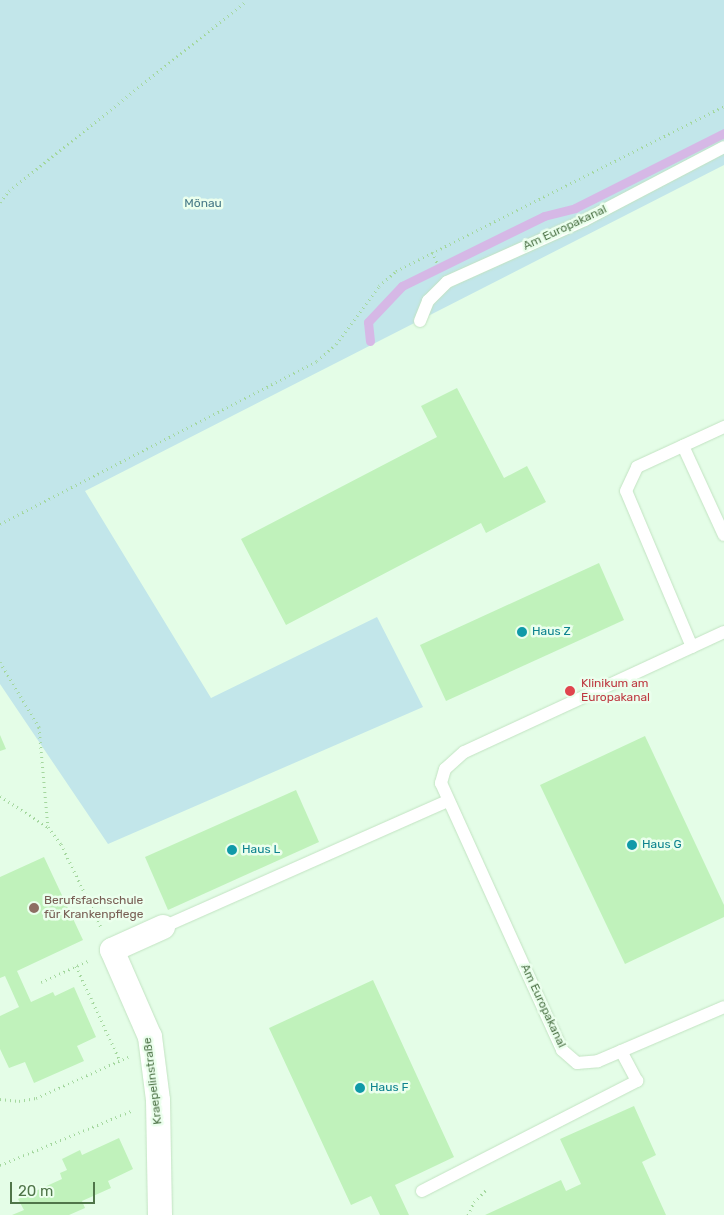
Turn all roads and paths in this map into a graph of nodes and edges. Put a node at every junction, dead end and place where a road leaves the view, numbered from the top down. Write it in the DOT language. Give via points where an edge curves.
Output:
graph roads {
  1 [pos="247,0"];
  2 [pos="724,106"];
  3 [pos="724,147"];
  4 [pos="0,202"];
  5 [pos="420,321"];
  6 [pos="724,427"];
  7 [pos="683,446"];
  8 [pos="0,524"];
  9 [pos="724,535"];
  10 [pos="724,632"];
  11 [pos="692,647"];
  12 [pos="0,662"];
  13 [pos="0,796"];
  14 [pos="448,802"];
  15 [pos="48,827"];
  16 [pos="163,927"];
  17 [pos="112,950"];
  18 [pos="76,966"];
  19 [pos="41,982"];
  20 [pos="724,1006"];
  21 [pos="149,1047"];
  22 [pos="621,1051"];
  23 [pos="120,1061"];
  24 [pos="0,1098"];
  25 [pos="158,1100"];
  26 [pos="0,1165"];
  27 [pos="422,1190"];
  28 [pos="486,1190"];
  29 [pos="160,1215"];
  30 [pos="468,1215"];
  1 -- 4 [label="path" via="16,185"];
  2 -- 8 [label="path" via="396,271 379,286 336,344 317,362"];
  3 -- 5 [label="lane, Am Europakanal" via="584,220 447,282 428,301"];
  6 -- 7 [label="lane"];
  7 -- 9 [label="lane"];
  7 -- 11 [label="lane" via="637,467 626,492"];
  10 -- 11 [label="lane, Am Europakanal"];
  11 -- 14 [label="lane, Am Europakanal" via="464,752 445,769 442,783"];
  12 -- 15 [label="path" via="39,727"];
  13 -- 15 [label="path"];
  14 -- 16 [label="lane"];
  14 -- 22 [label="lane, Am Europakanal" via="562,1050 576,1063 598,1061"];
  15 -- 17 [label="path" via="61,844"];
  16 -- 17 [label="street"];
  17 -- 18 [label="path"];
  17 -- 21 [label="street, Kraepelinstraße" via="150,1037"];
  18 -- 19 [label="path"];
  18 -- 23 [label="path"];
  20 -- 22 [label="lane, Am Europakanal"];
  21 -- 23 [label="path"];
  21 -- 25 [label="street, Kraepelinstraße"];
  22 -- 27 [label="lane" via="637,1081"];
  23 -- 24 [label="path" via="36,1098 19,1101"];
  25 -- 26 [label="path"];
  25 -- 29 [label="street, Kraepelinstraße"];
  28 -- 30 [label="path" via="474,1202"];
}
